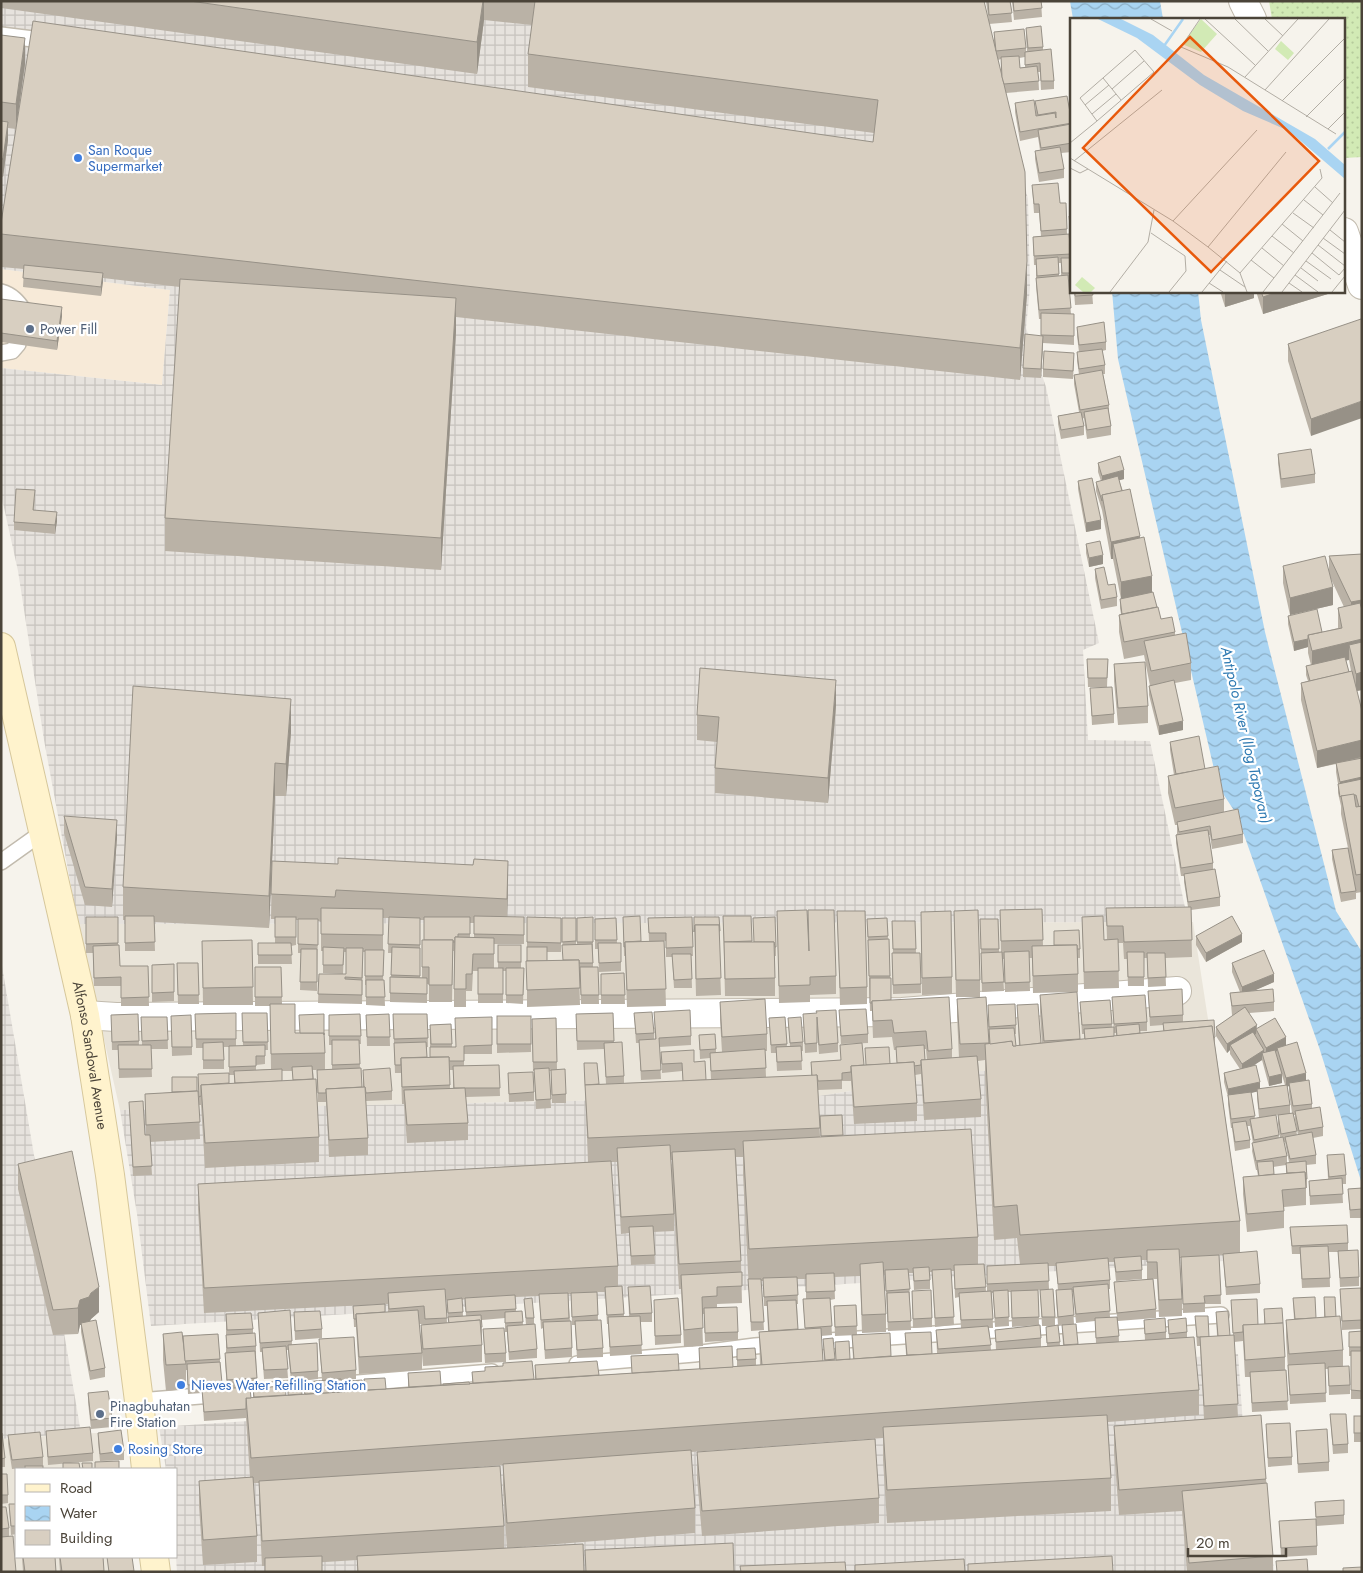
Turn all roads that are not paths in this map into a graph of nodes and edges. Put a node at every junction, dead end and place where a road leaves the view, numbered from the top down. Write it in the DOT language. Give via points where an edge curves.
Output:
graph roads {
  1 [pos="1243,1"];
  2 [pos="1252,18"];
  3 [pos="1,35"];
  4 [pos="60,42"];
  5 [pos="1346,238"];
  6 [pos="1362,285"];
  7 [pos="1,292"];
  8 [pos="24,311"];
  9 [pos="18,344"];
  10 [pos="1,353"];
  11 [pos="1,647"];
  12 [pos="43,832"];
  13 [pos="1,862"];
  14 [pos="1177,991"];
  15 [pos="85,1016"];
  16 [pos="1221,1315"];
  17 [pos="565,1365"];
  18 [pos="505,1370"];
  19 [pos="139,1401"];
  20 [pos="146,1468"];
  21 [pos="154,1558"];
  22 [pos="156,1572"];
  1 -- 2 [label="street"];
  3 -- 4 [label="lane"];
  5 -- 6 [label="street"];
  7 -- 8 [label="lane" via="17,301"];
  9 -- 10 [label="lane"];
  11 -- 12 [label="main road, Alfonso Sandoval Avenue"];
  12 -- 13 [label="lane"];
  12 -- 15 [label="main road, Alfonso Sandoval Avenue"];
  14 -- 15 [label="street" via="902,1012"];
  15 -- 19 [label="main road, Alfonso Sandoval Avenue" via="110,1175"];
  16 -- 17 [label="lane" via="755,1346"];
  18 -- 19 [label="lane"];
  19 -- 20 [label="main road, Alfonso Sandoval Avenue"];
  21 -- 22 [label="main road"];
}
